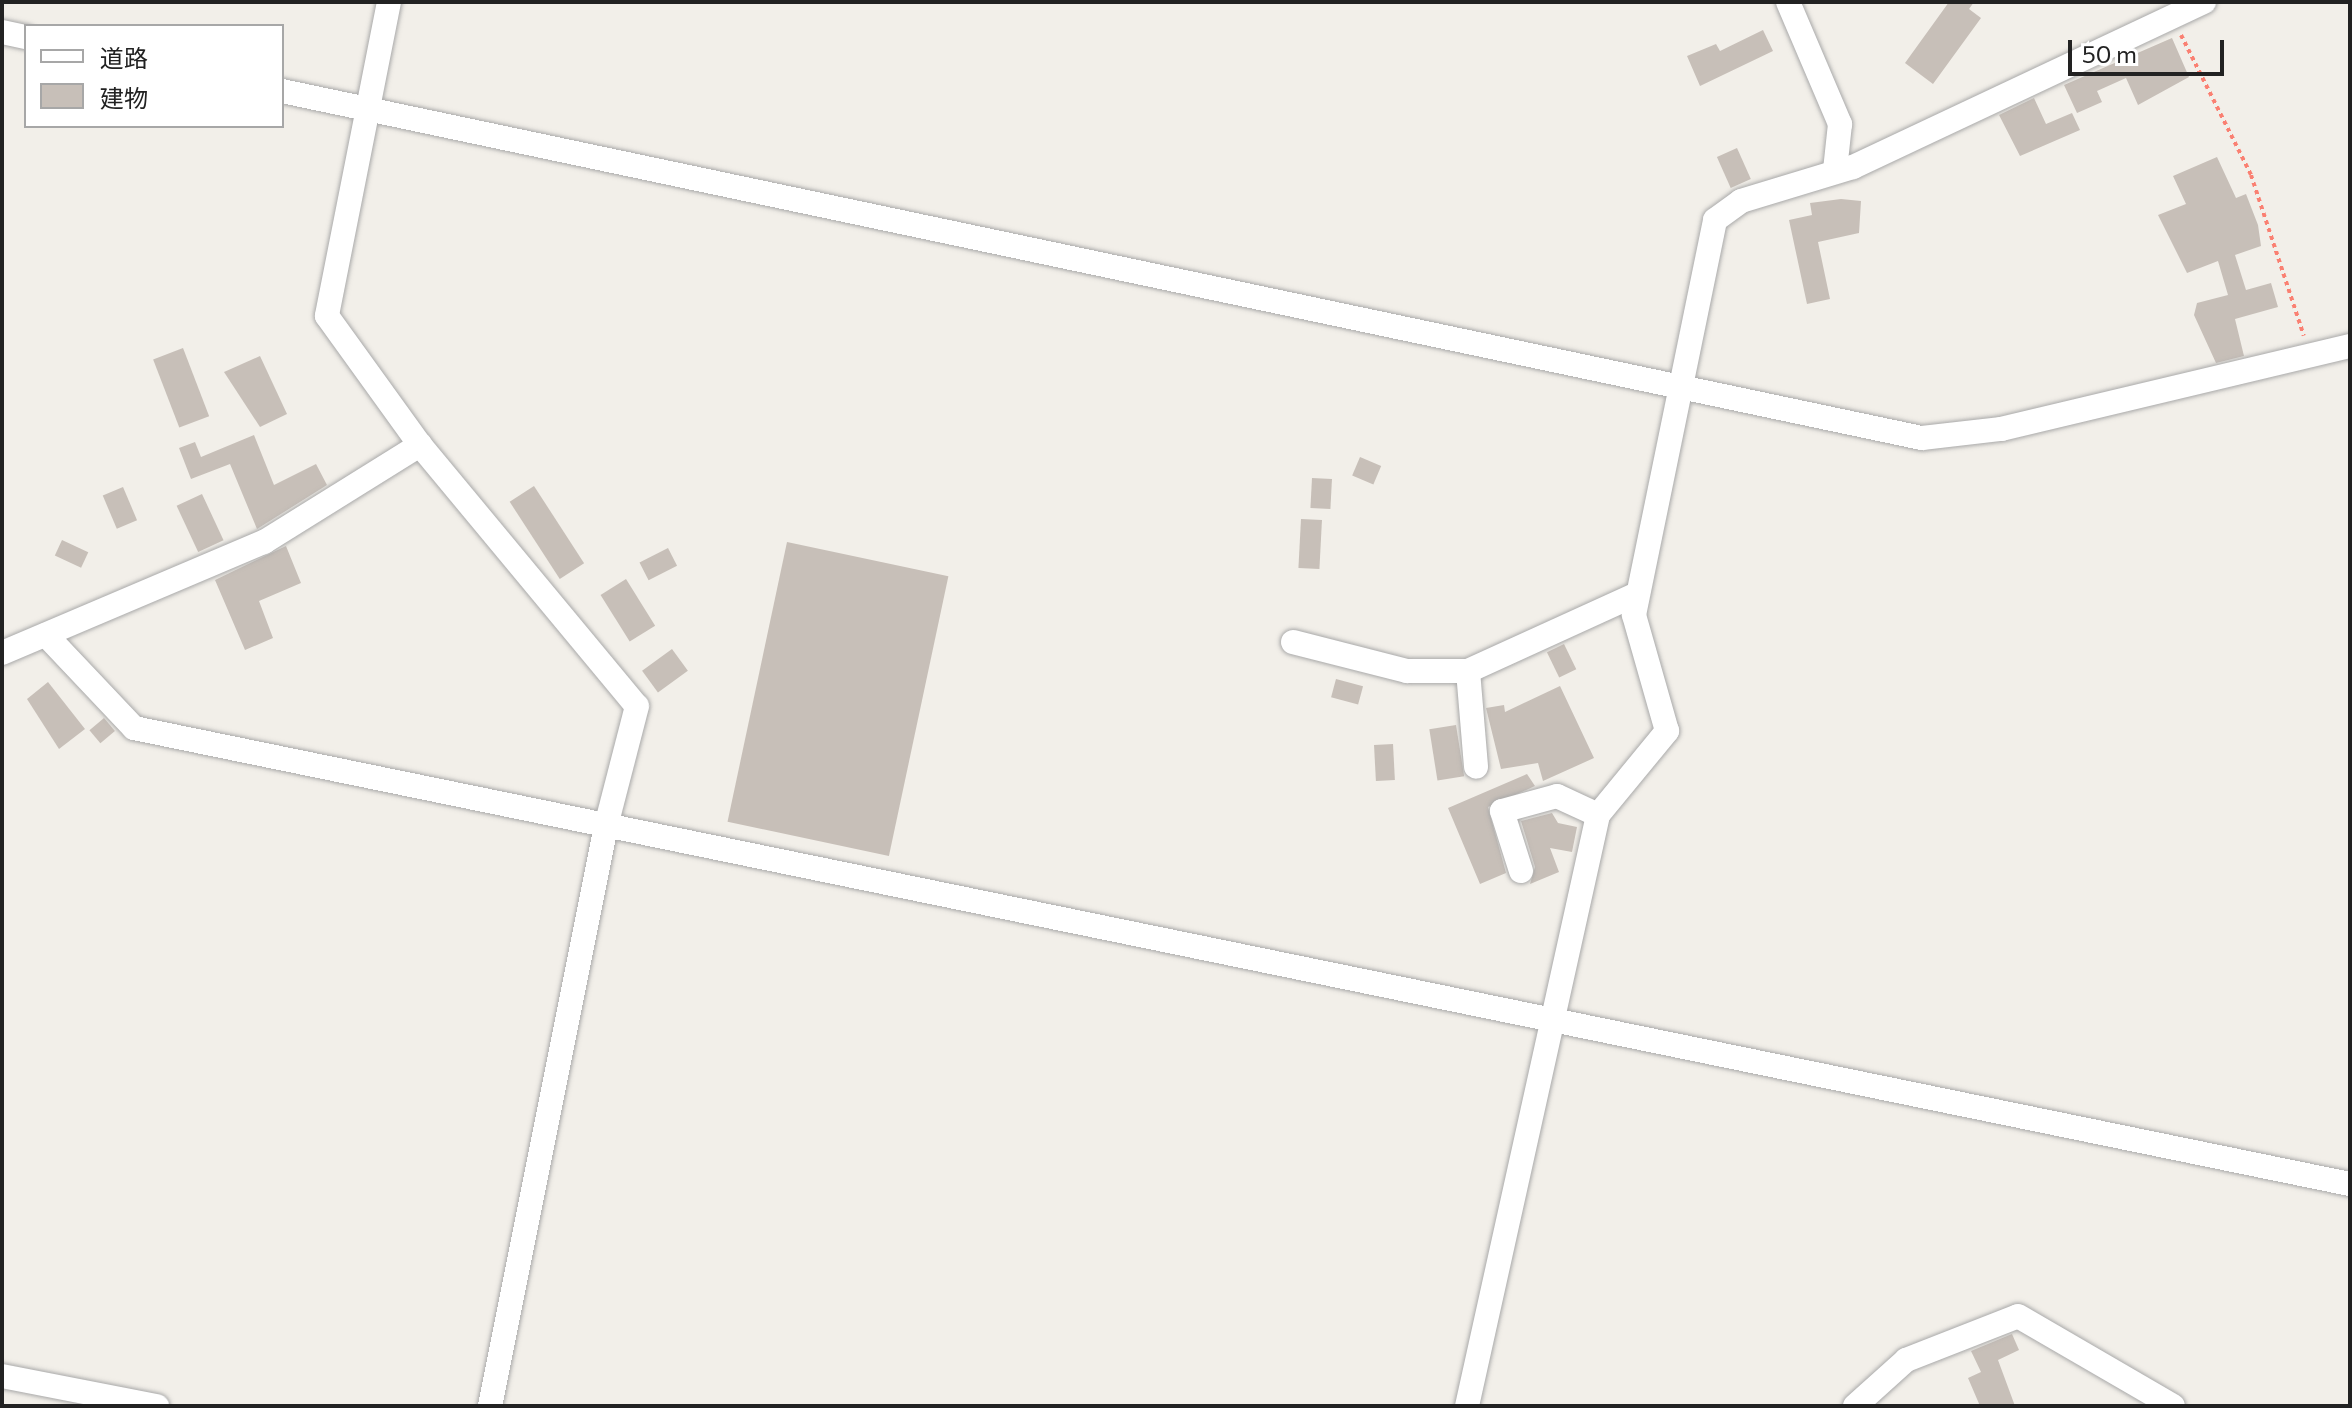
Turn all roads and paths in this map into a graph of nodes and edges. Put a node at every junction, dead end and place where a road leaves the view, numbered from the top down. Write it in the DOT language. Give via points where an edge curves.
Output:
graph roads {
  1 [pos="389,2"];
  2 [pos="1788,2"];
  3 [pos="2204,2"];
  4 [pos="2172,17"];
  5 [pos="2,32"];
  6 [pos="24,37"];
  7 [pos="284,91"];
  8 [pos="366,109"];
  9 [pos="1835,170"];
  10 [pos="2350,346"];
  11 [pos="2308,358"];
  12 [pos="1680,385"];
  13 [pos="420,445"];
  14 [pos="1637,594"];
  15 [pos="46,635"];
  16 [pos="1293,642"];
  17 [pos="2,653"];
  18 [pos="1468,671"];
  19 [pos="1476,767"];
  20 [pos="1598,815"];
  21 [pos="606,826"];
  22 [pos="1521,871"];
  23 [pos="1549,1022"];
  24 [pos="2350,1184"];
  25 [pos="2,1376"];
  26 [pos="157,1406"];
  27 [pos="490,1406"];
  28 [pos="1467,1406"];
  29 [pos="1855,1406"];
  30 [pos="2173,1406"];
  1 -- 8 [label="street"];
  2 -- 9 [label="street" via="1840,124"];
  3 -- 4 [label="street"];
  4 -- 9 [label="street"];
  4 -- 11 [label="path" via="2251,175 2300,312"];
  5 -- 6 [label="street"];
  7 -- 8 [label="street"];
  8 -- 12 [label="street"];
  8 -- 13 [label="street" via="327,316"];
  9 -- 12 [label="street" via="1741,201 1715,220"];
  10 -- 11 [label="street"];
  11 -- 12 [label="street" via="1942,438"];
  12 -- 14 [label="street"];
  13 -- 15 [label="street" via="264,542"];
  13 -- 21 [label="street" via="632,694 637,724"];
  14 -- 18 [label="street"];
  14 -- 20 [label="street" via="1636,636 1661,692 1667,731"];
  15 -- 17 [label="street"];
  15 -- 21 [label="street" via="134,728"];
  16 -- 18 [label="street" via="1407,671"];
  18 -- 19 [label="street"];
  20 -- 22 [label="street" via="1557,796 1502,811"];
  20 -- 23 [label="street"];
  21 -- 23 [label="street"];
  21 -- 27 [label="street"];
  23 -- 24 [label="street"];
  23 -- 28 [label="street"];
  25 -- 26 [label="street"];
  29 -- 30 [label="street" via="1906,1360 2018,1316"];
}
